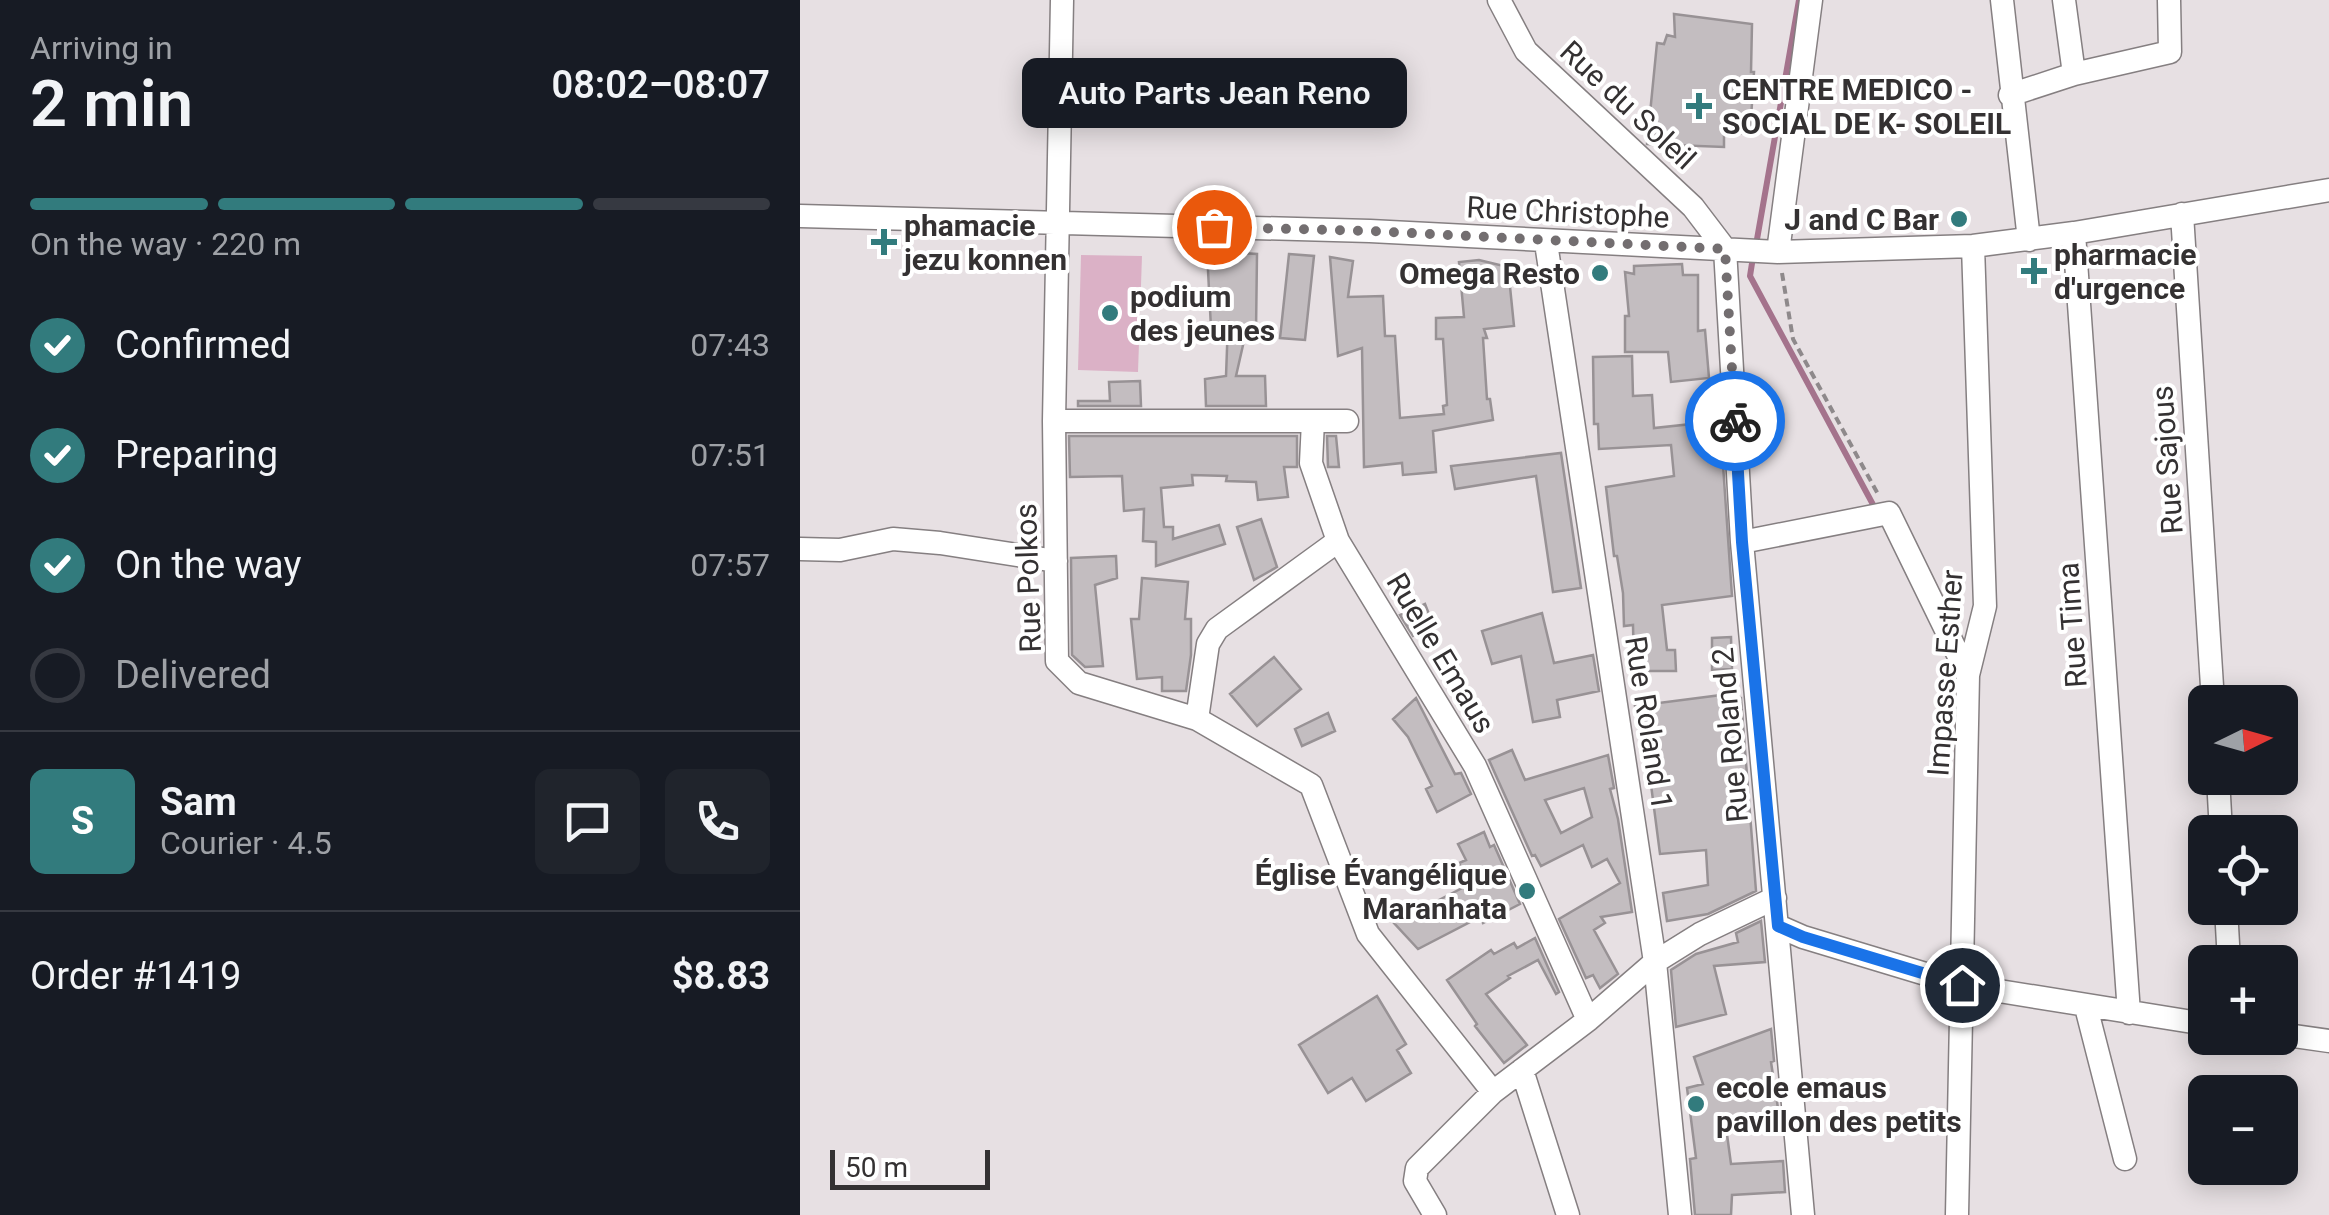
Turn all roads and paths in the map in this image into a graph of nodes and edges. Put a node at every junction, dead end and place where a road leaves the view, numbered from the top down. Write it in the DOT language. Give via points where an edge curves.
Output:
graph roads {
  1 [pos="1062,0"];
  2 [pos="1499,0"];
  3 [pos="1811,0"];
  4 [pos="2002,0"];
  5 [pos="2064,0"];
  6 [pos="2169,0"];
  7 [pos="2074,74"];
  8 [pos="2010,95"];
  9 [pos="2329,190"];
  10 [pos="2182,214"];
  11 [pos="800,216"];
  12 [pos="1058,223"];
  13 [pos="2074,233"];
  14 [pos="2029,240"];
  15 [pos="1546,242"];
  16 [pos="1973,246"];
  17 [pos="1725,249"];
  18 [pos="1778,252"];
  19 [pos="1054,421"];
  20 [pos="1313,421"];
  21 [pos="1347,421"];
  22 [pos="1889,513"];
  23 [pos="1338,541"];
  24 [pos="1742,542"];
  25 [pos="800,549"];
  26 [pos="1056,561"];
  27 [pos="1968,676"];
  28 [pos="2212,685"];
  29 [pos="1197,719"];
  30 [pos="1776,898"];
  31 [pos="1778,926"];
  32 [pos="1654,962"];
  33 [pos="1957,983"];
  34 [pos="2086,1007"];
  35 [pos="2129,1013"];
  36 [pos="1588,1020"];
  37 [pos="2188,1022"];
  38 [pos="2298,1037"];
  39 [pos="2329,1041"];
  40 [pos="1522,1070"];
  41 [pos="1493,1092"];
  42 [pos="2125,1158"];
  43 [pos="1434,1215"];
  44 [pos="1568,1215"];
  45 [pos="1680,1215"];
  46 [pos="1804,1215"];
  47 [pos="1956,1215"];
  1 -- 12 [label="street, Rue Polkos"];
  2 -- 17 [label="street, Rue du Soleil" via="1526,51 1693,208"];
  3 -- 18 [label="street"];
  4 -- 8 [label="street"];
  5 -- 7 [label="street"];
  6 -- 7 [label="street" via="2170,52"];
  7 -- 8 [label="street"];
  8 -- 14 [label="street"];
  9 -- 10 [label="street, Rue Christophe"];
  10 -- 13 [label="street, Rue Christophe"];
  10 -- 28 [label="street, Rue Sajous"];
  11 -- 12 [label="street, Rue Christophe"];
  12 -- 15 [label="street, Rue Christophe"];
  12 -- 19 [label="street, Rue Polkos"];
  13 -- 14 [label="street, Rue Christophe"];
  13 -- 35 [label="street, Rue Tima"];
  14 -- 16 [label="street, Rue Christophe"];
  15 -- 17 [label="street, Rue Christophe"];
  15 -- 32 [label="street, Rue Roland 1"];
  16 -- 18 [label="street, Rue Christophe"];
  16 -- 27 [label="street, Impasse Esther" via="1985,606"];
  17 -- 18 [label="street, Rue Christophe"];
  17 -- 24 [label="street, Rue Roland 2"];
  18 -- 22 [label="path" via="1794,339"];
  19 -- 20 [label="street"];
  19 -- 26 [label="street, Rue Polkos"];
  20 -- 21 [label="street"];
  20 -- 23 [label="street, Ruelle Emaus" via="1311,463"];
  22 -- 24 [label="street"];
  22 -- 27 [label="street"];
  23 -- 29 [label="street" via="1217,629 1208,644"];
  23 -- 36 [label="street, Ruelle Emaus" via="1475,766"];
  24 -- 30 [label="street, Rue Roland 2"];
  25 -- 26 [label="street" via="893,540"];
  26 -- 29 [label="street, Rue Polkos" via="1058,662 1079,683"];
  27 -- 33 [label="street, Impasse Esther"];
  29 -- 41 [label="street, Rue Polkos" via="1311,786 1368,934"];
  30 -- 31 [label="street, Rue Roland 2"];
  30 -- 32 [label="street"];
  31 -- 33 [label="street"];
  31 -- 46 [label="street, Rue Roland 2"];
  32 -- 36 [label="street"];
  32 -- 45 [label="street, Rue Roland 1"];
  33 -- 34 [label="street"];
  33 -- 47 [label="street, Impasse Esther"];
  34 -- 35 [label="street"];
  34 -- 42 [label="street"];
  35 -- 37 [label="street"];
  36 -- 40 [label="street"];
  38 -- 39 [label="street"];
  40 -- 41 [label="street"];
  40 -- 44 [label="street"];
  41 -- 43 [label="street" via="1417,1168 1415,1181"];
}
